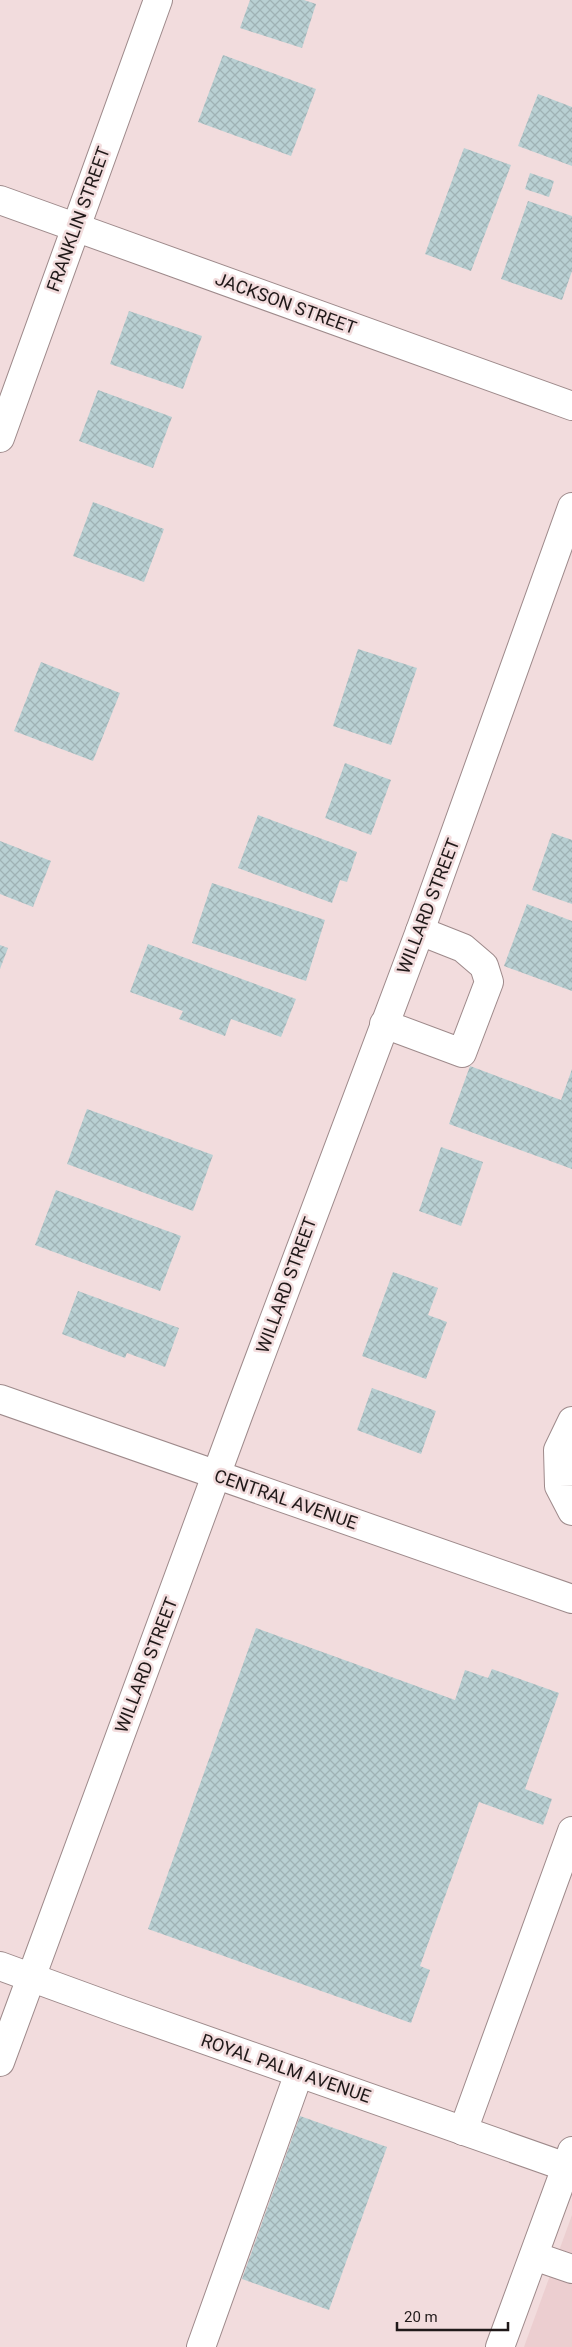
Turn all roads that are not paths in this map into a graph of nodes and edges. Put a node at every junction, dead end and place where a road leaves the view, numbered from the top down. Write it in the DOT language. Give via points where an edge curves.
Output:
graph roads {
  1 [pos="158,0"];
  2 [pos="0,200"];
  3 [pos="75,226"];
  4 [pos="572,406"];
  5 [pos="0,438"];
  6 [pos="572,507"];
  7 [pos="420,931"];
  8 [pos="384,1024"];
  9 [pos="0,1399"];
  10 [pos="572,1421"];
  11 [pos="218,1475"];
  12 [pos="572,1511"];
  13 [pos="572,1599"];
  14 [pos="572,1830"];
  15 [pos="0,1966"];
  16 [pos="32,1977"];
  17 [pos="0,2062"];
  18 [pos="299,2073"];
  19 [pos="463,2131"];
  20 [pos="570,2162"];
  21 [pos="534,2256"];
  22 [pos="572,2269"];
  23 [pos="201,2347"];
  24 [pos="500,2347"];
  1 -- 3 [label="street, FRANKLIN STREET"];
  2 -- 3 [label="street, JACKSON STREET"];
  3 -- 4 [label="street, JACKSON STREET"];
  3 -- 5 [label="street, FRANKLIN STREET"];
  6 -- 7 [label="street, WILLARD STREET"];
  7 -- 8 [label="street, WILLARD STREET"];
  7 -- 8 [label="street" via="463,948 484,966 489,982 462,1052"];
  8 -- 11 [label="street, WILLARD STREET"];
  9 -- 11 [label="street, CENTRAL AVENUE"];
  10 -- 12 [label="street" via="558,1450 559,1486"];
  11 -- 13 [label="street, CENTRAL AVENUE"];
  11 -- 16 [label="street, WILLARD STREET"];
  14 -- 19 [label="street"];
  15 -- 16 [label="street, ROYAL PALM AVENUE"];
  16 -- 17 [label="street, WILLARD STREET"];
  16 -- 18 [label="street, ROYAL PALM AVENUE"];
  18 -- 19 [label="street, ROYAL PALM AVENUE"];
  18 -- 23 [label="street"];
  19 -- 20 [label="street, ROYAL PALM AVENUE"];
  20 -- 21 [label="street"];
  21 -- 22 [label="street"];
  21 -- 24 [label="street"];
}
